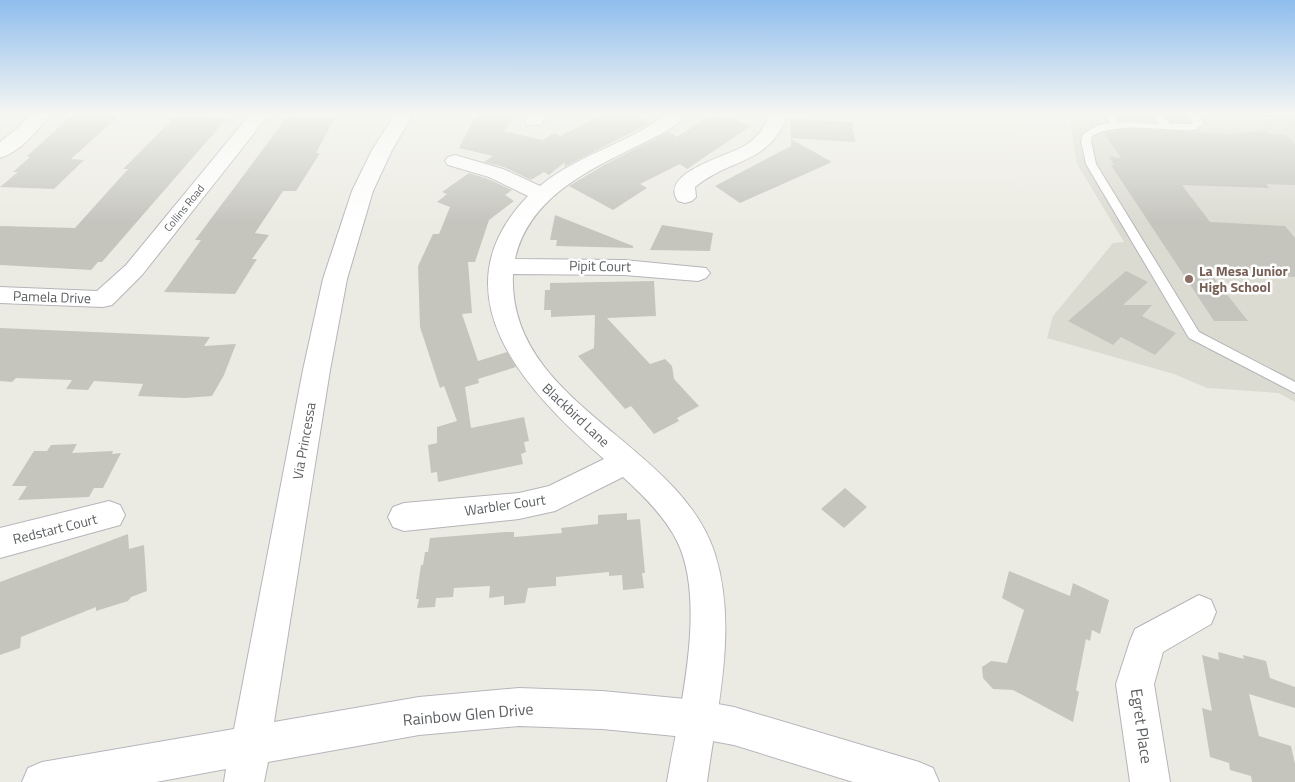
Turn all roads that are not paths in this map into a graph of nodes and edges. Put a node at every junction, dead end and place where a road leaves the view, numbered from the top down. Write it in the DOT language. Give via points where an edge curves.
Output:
graph roads {
  1 [pos="231,149"];
  2 [pos="383,149"];
  3 [pos="616,149"];
  4 [pos="753,149"];
  5 [pos="1088,149"];
  6 [pos="455,161"];
  7 [pos="542,195"];
  8 [pos="685,197"];
  9 [pos="501,267"];
  10 [pos="698,272"];
  11 [pos="0,295"];
  12 [pos="103,299"];
  13 [pos="1295,388"];
  14 [pos="626,462"];
  15 [pos="109,515"];
  16 [pos="404,517"];
  17 [pos="0,543"];
  18 [pos="1200,612"];
  19 [pos="696,718"];
  20 [pos="247,764"];
  21 [pos="42,782"];
  22 [pos="687,782"];
  23 [pos="919,782"];
  24 [pos="1150,782"];
  1 -- 12 [label="street, Collins Road" via="134,270"];
  2 -- 20 [label="street, Via Princessa" via="361,195 328,306"];
  3 -- 7 [label="street, Blackbird Lane" via="575,171"];
  4 -- 8 [label="street" via="695,175 685,185"];
  5 -- 13 [label="lane" via="1091,164 1194,336"];
  6 -- 7 [label="street" via="496,173"];
  7 -- 9 [label="street, Blackbird Lane" via="515,228"];
  9 -- 10 [label="street, Pipit Court" via="592,264"];
  9 -- 14 [label="street, Blackbird Lane" via="504,317 514,343 533,374"];
  11 -- 12 [label="street, Pamela Drive"];
  14 -- 16 [label="street, Warbler Court" via="556,498 519,506"];
  14 -- 19 [label="street, Blackbird Lane" via="656,489 678,515 698,552 706,592 707,629"];
  15 -- 17 [label="street, Redstart Court"];
  18 -- 24 [label="street, Egret Place" via="1148,642 1135,684"];
  19 -- 20 [label="street, Rainbow Glen Drive" via="519,707 419,716"];
  19 -- 22 [label="street, Blackbird Lane"];
  19 -- 23 [label="street, Rainbow Glen Drive" via="734,726"];
  20 -- 21 [label="street, Rainbow Glen Drive"];
}
